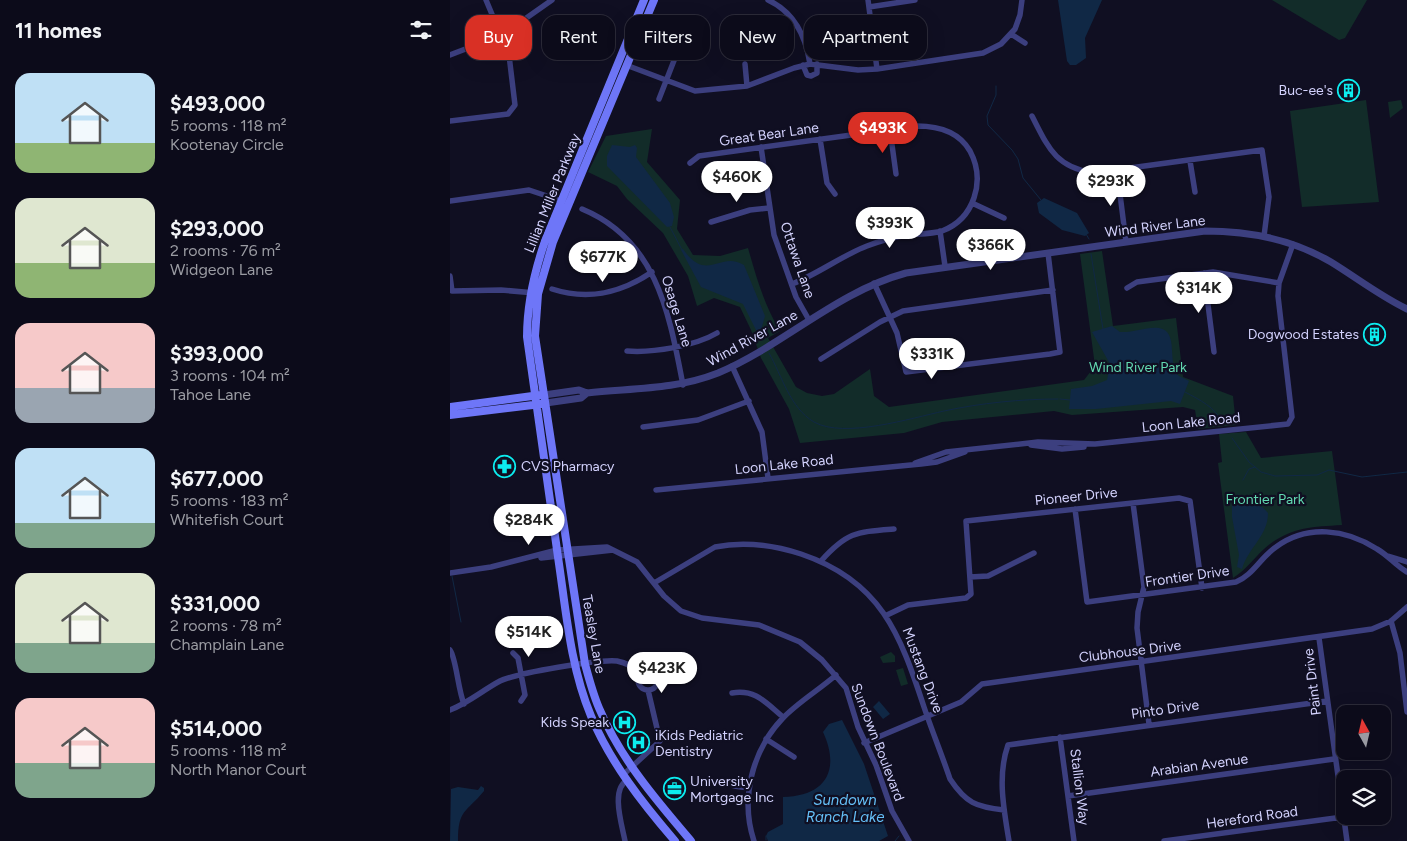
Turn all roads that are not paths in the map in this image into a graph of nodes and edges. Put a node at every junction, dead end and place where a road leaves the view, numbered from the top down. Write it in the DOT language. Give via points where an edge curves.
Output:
graph roads {
  1 [pos="486,0"];
  2 [pos="552,0"];
  3 [pos="644,0"];
  4 [pos="654,0"];
  5 [pos="770,0"];
  6 [pos="915,0"];
  7 [pos="1022,0"];
  8 [pos="868,3"];
  9 [pos="491,15"];
  10 [pos="531,15"];
  11 [pos="1010,34"];
  12 [pos="1025,43"];
  13 [pos="465,50"];
  14 [pos="450,56"];
  15 [pos="510,60"];
  16 [pos="674,60"];
  17 [pos="744,64"];
  18 [pos="810,64"];
  19 [pos="818,64"];
  20 [pos="626,65"];
  21 [pos="803,65"];
  22 [pos="877,69"];
  23 [pos="665,81"];
  24 [pos="748,86"];
  25 [pos="658,99"];
  26 [pos="1032,116"];
  27 [pos="450,121"];
  28 [pos="890,130"];
  29 [pos="820,140"];
  30 [pos="761,148"];
  31 [pos="1190,160"];
  32 [pos="690,163"];
  33 [pos="1117,170"];
  34 [pos="896,174"];
  35 [pos="1195,192"];
  36 [pos="835,194"];
  37 [pos="450,201"];
  38 [pos="565,202"];
  39 [pos="972,203"];
  40 [pos="769,208"];
  41 [pos="582,209"];
  42 [pos="1004,218"];
  43 [pos="711,222"];
  44 [pos="940,231"];
  45 [pos="1264,236"];
  46 [pos="1126,242"];
  47 [pos="1293,244"];
  48 [pos="1048,253"];
  49 [pos="945,266"];
  50 [pos="652,272"];
  51 [pos="1204,273"];
  52 [pos="450,276"];
  53 [pos="874,283"];
  54 [pos="1279,283"];
  55 [pos="792,284"];
  56 [pos="1127,288"];
  57 [pos="552,290"];
  58 [pos="1053,290"];
  59 [pos="534,293"];
  60 [pos="1407,309"];
  61 [pos="890,317"];
  62 [pos="809,320"];
  63 [pos="717,333"];
  64 [pos="675,346"];
  65 [pos="627,351"];
  66 [pos="1214,352"];
  67 [pos="822,360"];
  68 [pos="732,366"];
  69 [pos="683,384"];
  70 [pos="587,393"];
  71 [pos="539,398"];
  72 [pos="749,401"];
  73 [pos="546,403"];
  74 [pos="450,407"];
  75 [pos="450,415"];
  76 [pos="643,428"];
  77 [pos="768,478"];
  78 [pos="656,490"];
  79 [pos="1133,503"];
  80 [pos="1075,509"];
  81 [pos="894,529"];
  82 [pos="568,552"];
  83 [pos="558,553"];
  84 [pos="1034,553"];
  85 [pos="1388,556"];
  86 [pos="821,561"];
  87 [pos="1407,562"];
  88 [pos="1407,572"];
  89 [pos="450,573"];
  90 [pos="970,578"];
  91 [pos="654,583"];
  92 [pos="1202,588"];
  93 [pos="1142,596"];
  94 [pos="1407,607"];
  95 [pos="887,615"];
  96 [pos="1390,621"];
  97 [pos="1319,638"];
  98 [pos="450,650"];
  99 [pos="1407,651"];
  100 [pos="513,653"];
  101 [pos="1400,653"];
  102 [pos="1141,662"];
  103 [pos="585,664"];
  104 [pos="575,666"];
  105 [pos="522,674"];
  106 [pos="641,674"];
  107 [pos="836,675"];
  108 [pos="648,690"];
  109 [pos="732,693"];
  110 [pos="521,701"];
  111 [pos="1327,701"];
  112 [pos="464,704"];
  113 [pos="1406,704"];
  114 [pos="450,710"];
  115 [pos="1407,712"];
  116 [pos="927,715"];
  117 [pos="783,718"];
  118 [pos="1149,724"];
  119 [pos="1060,737"];
  120 [pos="766,740"];
  121 [pos="864,742"];
  122 [pos="794,757"];
  123 [pos="1334,759"];
  124 [pos="631,767"];
  125 [pos="1336,772"];
  126 [pos="626,777"];
  127 [pos="734,786"];
  128 [pos="749,788"];
  129 [pos="1068,796"];
  130 [pos="1004,810"];
  131 [pos="1336,818"];
  132 [pos="1344,825"];
  133 [pos="624,841"];
  134 [pos="675,841"];
  135 [pos="691,841"];
  136 [pos="754,841"];
  137 [pos="909,841"];
  138 [pos="1009,841"];
  139 [pos="1074,841"];
  140 [pos="1164,841"];
  141 [pos="1346,841"];
  1 -- 9 [label="street"];
  2 -- 10 [label="street"];
  3 -- 38 [label="main road, Lillian Miller Parkway"];
  4 -- 20 [label="main road, Lillian Miller Parkway"];
  5 -- 18 [label="street" via="800,29"];
  6 -- 8 [label="street"];
  7 -- 11 [label="street" via="1017,23"];
  8 -- 22 [label="street"];
  11 -- 12 [label="street"];
  11 -- 22 [label="street" via="1001,44 983,53"];
  13 -- 14 [label="street"];
  15 -- 27 [label="street" via="515,106 508,114"];
  16 -- 23 [label="street"];
  17 -- 24 [label="street"];
  18 -- 19 [label="street"];
  18 -- 21 [label="street"];
  19 -- 21 [label="street" via="817,73 813,76 807,75"];
  19 -- 22 [label="street" via="858,70"];
  20 -- 23 [label="street"];
  20 -- 38 [label="main road, Lillian Miller Parkway"];
  21 -- 24 [label="street"];
  23 -- 24 [label="street" via="695,90"];
  23 -- 25 [label="street"];
  26 -- 33 [label="street" via="1060,161 1079,170"];
  28 -- 29 [label="street, Great Bear Lane"];
  28 -- 34 [label="street"];
  28 -- 39 [label="street, Great Bear Lane" via="930,126 942,128 959,139 970,152 976,168 977,187"];
  29 -- 30 [label="street, Great Bear Lane"];
  29 -- 36 [label="street" via="827,183"];
  30 -- 32 [label="street, Great Bear Lane" via="699,156"];
  30 -- 40 [label="street, Ottawa Lane"];
  31 -- 33 [label="street"];
  31 -- 35 [label="street"];
  31 -- 45 [label="street" via="1262,150 1269,197"];
  33 -- 46 [label="street"];
  37 -- 38 [label="street" via="529,190"];
  38 -- 59 [label="main road, Lillian Miller Parkway"];
  39 -- 42 [label="street"];
  39 -- 44 [label="street" via="962,217"];
  40 -- 43 [label="street" via="750,210"];
  40 -- 55 [label="street, Ottawa Lane" via="774,234"];
  41 -- 50 [label="street, Osage Lane" via="600,216 622,233"];
  44 -- 49 [label="street"];
  44 -- 55 [label="street" via="905,235 866,246"];
  45 -- 46 [label="street, Wind River Lane" via="1205,231"];
  45 -- 47 [label="street, Wind River Lane"];
  46 -- 48 [label="street, Wind River Lane"];
  47 -- 54 [label="street"];
  47 -- 60 [label="street, Wind River Lane" via="1330,262"];
  48 -- 49 [label="street, Wind River Lane"];
  48 -- 58 [label="street"];
  49 -- 53 [label="street, Wind River Lane"];
  50 -- 57 [label="street" via="618,291 564,293"];
  50 -- 64 [label="street, Osage Lane"];
  51 -- 54 [label="street" via="1233,274"];
  51 -- 56 [label="street" via="1136,282"];
  51 -- 66 [label="street"];
  52 -- 59 [label="street" via="452,292 501,290"];
  53 -- 61 [label="street"];
  53 -- 62 [label="street, Wind River Lane"];
  54 -- 77 [label="street, Loon Lake Road" via="1292,417 1291,422 1283,426 1088,445 1053,441 946,452 915,463"];
  55 -- 62 [label="street, Ottawa Lane"];
  58 -- 61 [label="street" via="920,308"];
  58 -- 61 [label="street" via="1060,352 906,372"];
  59 -- 71 [label="main road, Lillian Miller Parkway"];
  61 -- 67 [label="street"];
  62 -- 68 [label="street, Wind River Lane"];
  63 -- 64 [label="street"];
  64 -- 65 [label="street" via="655,351"];
  64 -- 69 [label="street, Osage Lane"];
  68 -- 69 [label="street, Wind River Lane"];
  68 -- 72 [label="street"];
  69 -- 70 [label="street, Wind River Lane"];
  70 -- 71 [label="street, Wind River Lane" via="579,390"];
  70 -- 73 [label="street, Wind River Lane" via="581,398"];
  71 -- 73 [label="main road, Lillian Miller Parkway"];
  71 -- 74 [label="main road"];
  71 -- 75 [label="main road"];
  71 -- 83 [label="main road, Teasley Lane"];
  72 -- 76 [label="street" via="698,420"];
  72 -- 77 [label="street" via="762,432"];
  73 -- 82 [label="main road, Teasley Lane"];
  77 -- 78 [label="street, Loon Lake Road"];
  79 -- 80 [label="street, Pioneer Drive"];
  79 -- 92 [label="street, Pioneer Drive" via="1179,498 1190,501"];
  79 -- 93 [label="street" via="1144,587"];
  80 -- 90 [label="street, Pioneer Drive" via="966,521"];
  80 -- 93 [label="street, Frontier Drive" via="1087,602"];
  81 -- 86 [label="street" via="854,533 837,542"];
  82 -- 83 [label="street, Sundown Boulevard"];
  82 -- 91 [label="street, Sundown Boulevard" via="613,550 637,562"];
  82 -- 103 [label="main road, Teasley Lane"];
  83 -- 89 [label="street, Sundown Boulevard"];
  83 -- 104 [label="main road, Teasley Lane"];
  84 -- 90 [label="street" via="988,576"];
  85 -- 87 [label="street, Frontier Drive"];
  85 -- 88 [label="street, Frontier Drive" via="1393,564"];
  85 -- 92 [label="street, Frontier Drive" via="1340,533 1306,533 1277,546 1245,578"];
  86 -- 91 [label="street, Mustang Drive" via="783,548 726,545 715,547"];
  86 -- 95 [label="street, Mustang Drive" via="860,587"];
  90 -- 95 [label="street" via="972,594 966,598 908,604"];
  91 -- 107 [label="street, Sundown Boulevard" via="675,607 691,616 759,625 800,642"];
  92 -- 93 [label="street, Frontier Drive"];
  93 -- 102 [label="street" via="1137,619"];
  94 -- 96 [label="street, Clubhouse Drive"];
  95 -- 116 [label="street, Mustang Drive" via="906,653"];
  96 -- 97 [label="street, Clubhouse Drive" via="1372,629"];
  96 -- 101 [label="street"];
  97 -- 102 [label="street, Clubhouse Drive"];
  97 -- 111 [label="street, Paint Drive"];
  98 -- 112 [label="street"];
  99 -- 101 [label="street"];
  100 -- 105 [label="street" via="518,658"];
  101 -- 113 [label="street"];
  102 -- 116 [label="street, Clubhouse Drive" via="982,684 961,702"];
  102 -- 118 [label="street"];
  103 -- 104 [label="street"];
  103 -- 106 [label="street" via="618,661 632,666"];
  103 -- 124 [label="main road, Teasley Lane" via="599,709"];
  104 -- 105 [label="street"];
  104 -- 126 [label="main road, Teasley Lane" via="595,724"];
  105 -- 110 [label="street" via="525,696"];
  105 -- 112 [label="street" via="502,680"];
  106 -- 108 [label="street" via="638,683 642,689"];
  106 -- 108 [label="street" via="648,670 657,678 654,688"];
  107 -- 117 [label="street"];
  107 -- 121 [label="street, Sundown Boulevard" via="851,699"];
  108 -- 124 [label="street" via="660,741"];
  109 -- 117 [label="street" via="745,691 760,698"];
  111 -- 118 [label="street, Pinto Drive"];
  111 -- 123 [label="street, Paint Drive"];
  112 -- 114 [label="street"];
  113 -- 115 [label="street"];
  116 -- 121 [label="street, Clubhouse Drive"];
  116 -- 130 [label="street, Mustang Drive" via="950,779 960,795 974,805"];
  117 -- 120 [label="street"];
  118 -- 119 [label="street, Pinto Drive"];
  119 -- 129 [label="street, Stallion Way"];
  119 -- 130 [label="street, Pinto Drive" via="1008,746 1003,772"];
  120 -- 122 [label="street"];
  120 -- 128 [label="street" via="754,764"];
  121 -- 137 [label="street, Sundown Boulevard" via="892,811"];
  123 -- 125 [label="street, Paint Drive"];
  123 -- 129 [label="street, Arabian Avenue"];
  124 -- 126 [label="street"];
  124 -- 135 [label="main road, Teasley Lane"];
  126 -- 133 [label="street" via="617,792"];
  126 -- 134 [label="main road, Teasley Lane"];
  127 -- 128 [label="street"];
  128 -- 136 [label="street" via="748,810"];
  129 -- 139 [label="street, Stallion Way"];
  130 -- 138 [label="street"];
  131 -- 140 [label="street, Hereford Road"];
  132 -- 141 [label="street, Paint Drive"];
}
